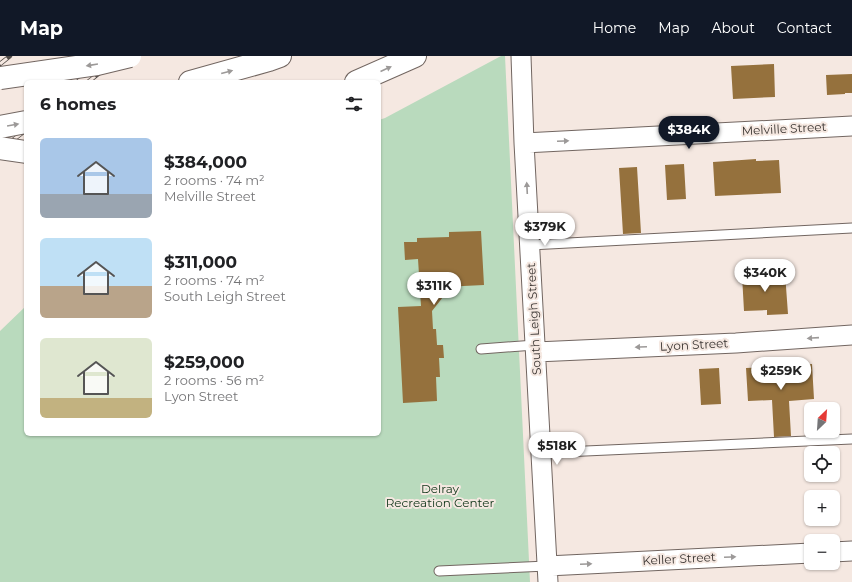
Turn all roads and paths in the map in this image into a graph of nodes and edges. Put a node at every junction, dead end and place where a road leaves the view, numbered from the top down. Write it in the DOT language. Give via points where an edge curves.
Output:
graph roads {
  1 [pos="130,56"];
  2 [pos="280,56"];
  3 [pos="415,56"];
  4 [pos="521,56"];
  5 [pos="0,78"];
  6 [pos="197,80"];
  7 [pos="361,80"];
  8 [pos="24,122"];
  9 [pos="852,126"];
  10 [pos="0,127"];
  11 [pos="524,143"];
  12 [pos="0,148"];
  13 [pos="24,152"];
  14 [pos="852,228"];
  15 [pos="530,245"];
  16 [pos="852,335"];
  17 [pos="481,349"];
  18 [pos="535,349"];
  19 [pos="852,439"];
  20 [pos="541,453"];
  21 [pos="852,551"];
  22 [pos="840,552"];
  23 [pos="804,554"];
  24 [pos="440,571"];
  25 [pos="548,574"];
  1 -- 5 [label="highway, one-way, bridge" via="97,64"];
  6 -- 2 [label="highway, one-way"];
  7 -- 3 [label="highway, one-way"];
  4 -- 11 [label="street, South Leigh Street"];
  10 -- 8 [label="highway, one-way, bridge"];
  11 -- 9 [label="street, Melville Street, one-way"];
  15 -- 11 [label="street, South Leigh Street, one-way"];
  12 -- 13 [label="highway, bridge"];
  14 -- 15 [label="lane"];
  15 -- 18 [label="street, South Leigh Street"];
  16 -- 18 [label="street, Lyon Street, one-way"];
  17 -- 18 [label="lane"];
  18 -- 20 [label="street, South Leigh Street"];
  19 -- 20 [label="lane"];
  20 -- 25 [label="street, South Leigh Street"];
  21 -- 22 [label="street"];
  25 -- 23 [label="street, Keller Street, one-way"];
  24 -- 25 [label="lane"];
}
